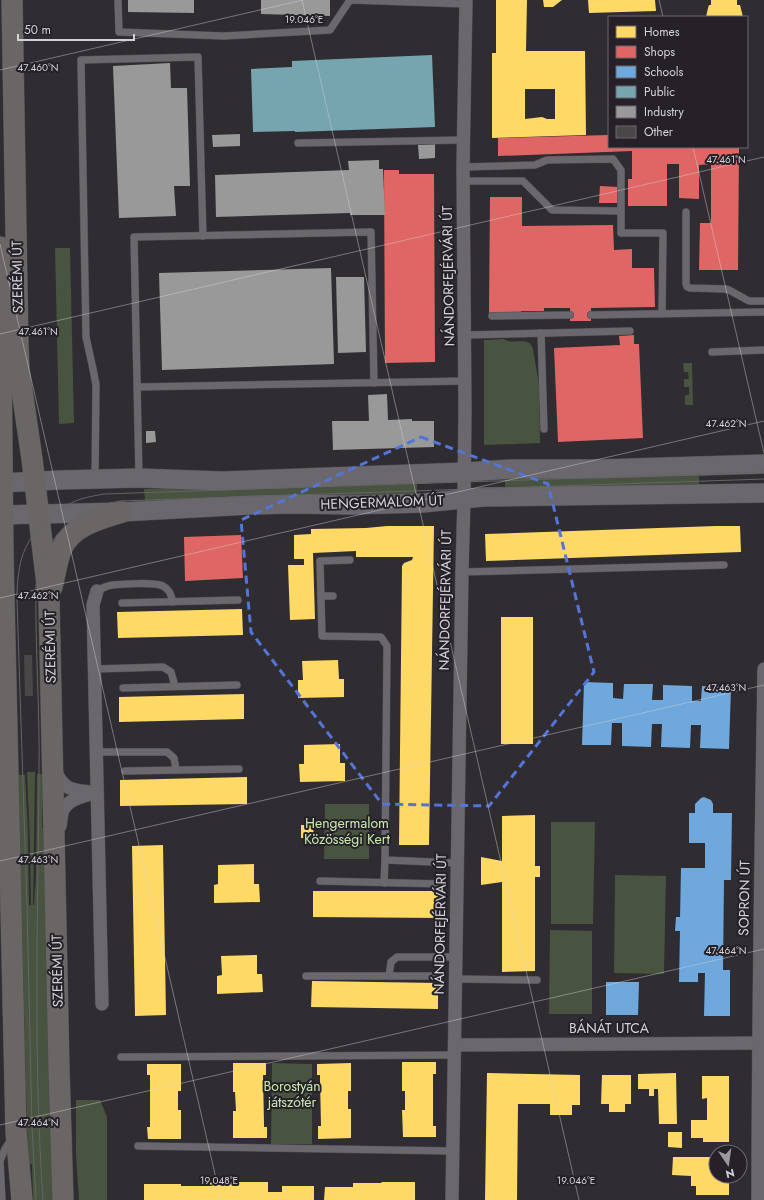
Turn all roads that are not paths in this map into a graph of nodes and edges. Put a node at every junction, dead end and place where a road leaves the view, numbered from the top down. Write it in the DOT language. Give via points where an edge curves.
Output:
graph roads {
  1 [pos="12,0"];
  2 [pos="118,0"];
  3 [pos="350,0"];
  4 [pos="466,2"];
  5 [pos="463,140"];
  6 [pos="298,144"];
  7 [pos="463,167"];
  8 [pos="463,181"];
  9 [pos="621,211"];
  10 [pos="686,212"];
  11 [pos="203,236"];
  12 [pos="0,246"];
  13 [pos="764,301"];
  14 [pos="764,312"];
  15 [pos="662,314"];
  16 [pos="570,315"];
  17 [pos="591,315"];
  18 [pos="492,316"];
  19 [pos="630,331"];
  20 [pos="541,333"];
  21 [pos="465,335"];
  22 [pos="764,350"];
  23 [pos="712,352"];
  24 [pos="465,381"];
  25 [pos="374,383"];
  26 [pos="138,387"];
  27 [pos="544,429"];
  28 [pos="764,464"];
  29 [pos="465,472"];
  30 [pos="139,478"];
  31 [pos="95,479"];
  32 [pos="34,481"];
  33 [pos="1,483"];
  34 [pos="764,492"];
  35 [pos="464,498"];
  36 [pos="122,512"];
  37 [pos="39,514"];
  38 [pos="1,515"];
  39 [pos="350,560"];
  40 [pos="724,565"];
  41 [pos="462,572"];
  42 [pos="97,591"];
  43 [pos="321,596"];
  44 [pos="333,596"];
  45 [pos="238,600"];
  46 [pos="49,602"];
  47 [pos="173,602"];
  48 [pos="122,603"];
  49 [pos="94,669"];
  50 [pos="764,669"];
  51 [pos="237,685"];
  52 [pos="174,686"];
  53 [pos="123,688"];
  54 [pos="764,692"];
  55 [pos="96,752"];
  56 [pos="763,754"];
  57 [pos="52,762"];
  58 [pos="239,769"];
  59 [pos="176,770"];
  60 [pos="125,771"];
  61 [pos="97,792"];
  62 [pos="385,860"];
  63 [pos="54,863"];
  64 [pos="457,863"];
  65 [pos="320,881"];
  66 [pos="384,883"];
  67 [pos="442,884"];
  68 [pos="456,957"];
  69 [pos="306,976"];
  70 [pos="389,976"];
  71 [pos="435,976"];
  72 [pos="456,979"];
  73 [pos="537,980"];
  74 [pos="102,1004"];
  75 [pos="761,1043"];
  76 [pos="455,1050"];
  77 [pos="121,1057"];
  78 [pos="16,1131"];
  79 [pos="138,1146"];
  80 [pos="453,1150"];
  81 [pos="2,1200"];
  82 [pos="22,1200"];
  83 [pos="63,1200"];
  84 [pos="452,1200"];
  85 [pos="758,1200"];
  1 -- 32 [label="main road, SZERÉMI ÚT" via="19,370"];
  2 -- 3 [label="lane" via="119,32 224,36 330,30"];
  3 -- 4 [label="lane"];
  4 -- 5 [label="street, NÁNDORFEJÉRVÁRI ÚT"];
  5 -- 6 [label="lane"];
  5 -- 7 [label="street, NÁNDORFEJÉRVÁRI ÚT"];
  7 -- 8 [label="street, NÁNDORFEJÉRVÁRI ÚT"];
  7 -- 9 [label="lane" via="535,165 547,160 612,159 621,170"];
  8 -- 9 [label="lane" via="524,181 552,210"];
  8 -- 21 [label="street, NÁNDORFEJÉRVÁRI ÚT"];
  9 -- 15 [label="lane" via="621,233 663,233"];
  10 -- 13 [label="lane" via="688,287 724,289 749,300"];
  11 -- 25 [label="lane" via="371,232"];
  11 -- 26 [label="lane" via="134,237"];
  11 -- 31 [label="lane" via="198,57 81,60 86,337 96,385"];
  12 -- 33 [label="main road, SZERÉMI ÚT"];
  14 -- 15 [label="lane"];
  15 -- 17 [label="lane"];
  16 -- 18 [label="lane"];
  19 -- 20 [label="lane"];
  20 -- 21 [label="lane"];
  20 -- 27 [label="lane"];
  21 -- 24 [label="street, NÁNDORFEJÉRVÁRI ÚT"];
  22 -- 23 [label="lane"];
  24 -- 25 [label="lane"];
  24 -- 29 [label="street, NÁNDORFEJÉRVÁRI ÚT"];
  25 -- 26 [label="lane"];
  26 -- 30 [label="lane"];
  28 -- 29 [label="main road, HENGERMALOM ÚT"];
  29 -- 30 [label="main road, HENGERMALOM ÚT" via="222,481"];
  29 -- 35 [label="street, NÁNDORFEJÉRVÁRI ÚT"];
  30 -- 31 [label="main road, HENGERMALOM ÚT"];
  31 -- 32 [label="main road, HENGERMALOM ÚT"];
  32 -- 33 [label="main road, HENGERMALOM ÚT"];
  32 -- 37 [label="main road, SZERÉMI ÚT"];
  33 -- 38 [label="main road, SZERÉMI ÚT"];
  34 -- 35 [label="main road, HENGERMALOM ÚT"];
  35 -- 36 [label="main road, HENGERMALOM ÚT" via="423,503 250,505"];
  35 -- 41 [label="street, NÁNDORFEJÉRVÁRI ÚT"];
  36 -- 37 [label="main road, HENGERMALOM ÚT"];
  36 -- 46 [label="main road" via="81,527 69,538 60,553"];
  37 -- 38 [label="main road, HENGERMALOM ÚT"];
  37 -- 46 [label="main road, SZERÉMI ÚT"];
  38 -- 78 [label="main road, SZERÉMI ÚT"];
  39 -- 43 [label="lane" via="320,561"];
  40 -- 41 [label="lane"];
  41 -- 64 [label="street, NÁNDORFEJÉRVÁRI ÚT"];
  42 -- 47 [label="lane" via="112,585 153,584 163,586 170,592"];
  42 -- 49 [label="street" via="93,605"];
  43 -- 44 [label="lane"];
  43 -- 62 [label="lane" via="322,636 381,637 387,646"];
  45 -- 47 [label="lane"];
  46 -- 57 [label="main road, SZERÉMI ÚT"];
  47 -- 48 [label="lane"];
  49 -- 52 [label="lane" via="163,667 171,672"];
  49 -- 55 [label="street"];
  50 -- 54 [label="street, SOPRON ÚT"];
  51 -- 52 [label="lane"];
  52 -- 53 [label="lane"];
  54 -- 56 [label="street, SOPRON ÚT"];
  55 -- 59 [label="lane" via="167,752 174,758"];
  55 -- 61 [label="street"];
  56 -- 75 [label="street, SOPRON ÚT"];
  57 -- 61 [label="street" via="59,780 66,787"];
  57 -- 63 [label="main road, SZERÉMI ÚT"];
  58 -- 59 [label="lane"];
  59 -- 60 [label="lane"];
  61 -- 63 [label="street" via="68,803 63,811"];
  61 -- 74 [label="street"];
  62 -- 64 [label="lane"];
  62 -- 66 [label="lane"];
  63 -- 83 [label="main road, SZERÉMI ÚT"];
  64 -- 68 [label="street, NÁNDORFEJÉRVÁRI ÚT"];
  65 -- 66 [label="lane"];
  66 -- 67 [label="lane"];
  68 -- 70 [label="lane" via="397,957 391,962"];
  68 -- 72 [label="street, NÁNDORFEJÉRVÁRI ÚT"];
  69 -- 70 [label="lane"];
  70 -- 71 [label="lane"];
  72 -- 73 [label="lane"];
  72 -- 76 [label="street, NÁNDORFEJÉRVÁRI ÚT"];
  75 -- 76 [label="street, BÁNÁT UTCA"];
  75 -- 85 [label="street, SOPRON ÚT"];
  76 -- 77 [label="lane"];
  76 -- 80 [label="street, NÁNDORFEJÉRVÁRI ÚT"];
  78 -- 81 [label="lane" via="0,1161"];
  78 -- 82 [label="main road, SZERÉMI ÚT"];
  79 -- 80 [label="lane"];
  80 -- 84 [label="street, NÁNDORFEJÉRVÁRI ÚT"];
}
